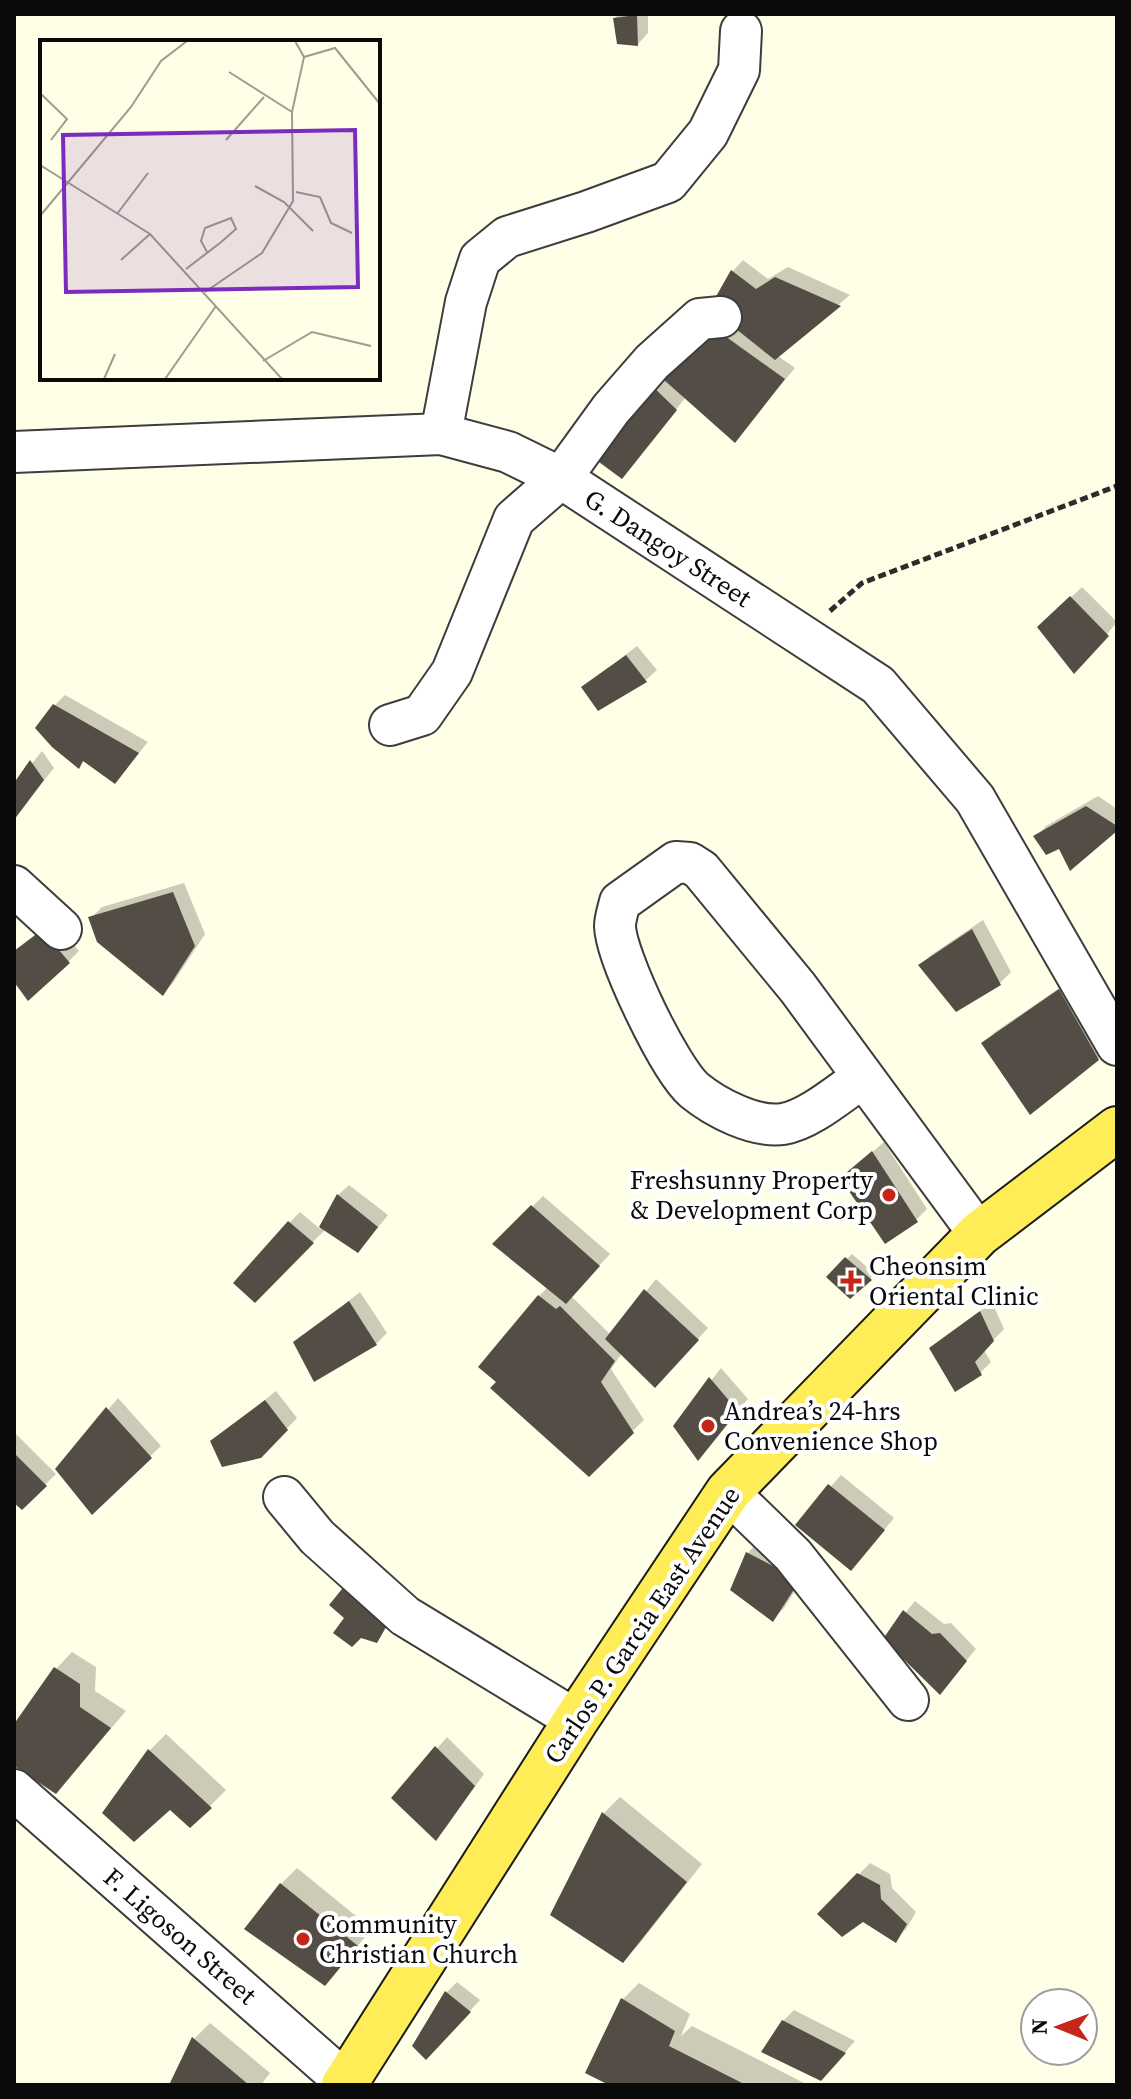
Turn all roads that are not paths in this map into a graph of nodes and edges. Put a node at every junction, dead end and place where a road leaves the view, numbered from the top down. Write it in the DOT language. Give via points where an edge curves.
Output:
graph roads {
  1 [pos="741,31"];
  2 [pos="721,317"];
  3 [pos="441,434"];
  4 [pos="14,452"];
  5 [pos="561,478"];
  6 [pos="390,725"];
  7 [pos="14,886"];
  8 [pos="61,929"];
  9 [pos="1117,1045"];
  10 [pos="862,1078"];
  11 [pos="1117,1129"];
  12 [pos="979,1234"];
  13 [pos="728,1492"];
  14 [pos="284,1497"];
  15 [pos="908,1700"];
  16 [pos="576,1720"];
  17 [pos="14,1790"];
  18 [pos="346,2084"];
  1 -- 3 [label="street" via="739,70 715,121 668,182 507,237 480,259 466,302"];
  2 -- 5 [label="street" via="700,319 652,362"];
  3 -- 4 [label="street, G. Dangoy Street"];
  3 -- 5 [label="street, G. Dangoy Street" via="508,452"];
  5 -- 6 [label="street" via="514,519 452,672 435,698 422,715"];
  5 -- 9 [label="street, G. Dangoy Street" via="878,685 975,799"];
  7 -- 8 [label="street"];
  10 -- 10 [label="street" via="798,988 701,870 676,862 620,902 615,926 623,956 650,1024 693,1089 745,1121 784,1124"];
  10 -- 12 [label="street"];
  11 -- 12 [label="main road, Carlos P. Garcia East Avenue"];
  12 -- 13 [label="main road, Carlos P. Garcia East Avenue"];
  13 -- 15 [label="street" via="793,1555"];
  13 -- 16 [label="main road, Carlos P. Garcia East Avenue"];
  14 -- 16 [label="street" via="317,1537 405,1616"];
  16 -- 18 [label="main road, Carlos P. Garcia East Avenue"];
  17 -- 18 [label="street, F. Ligoson Street"];
}
